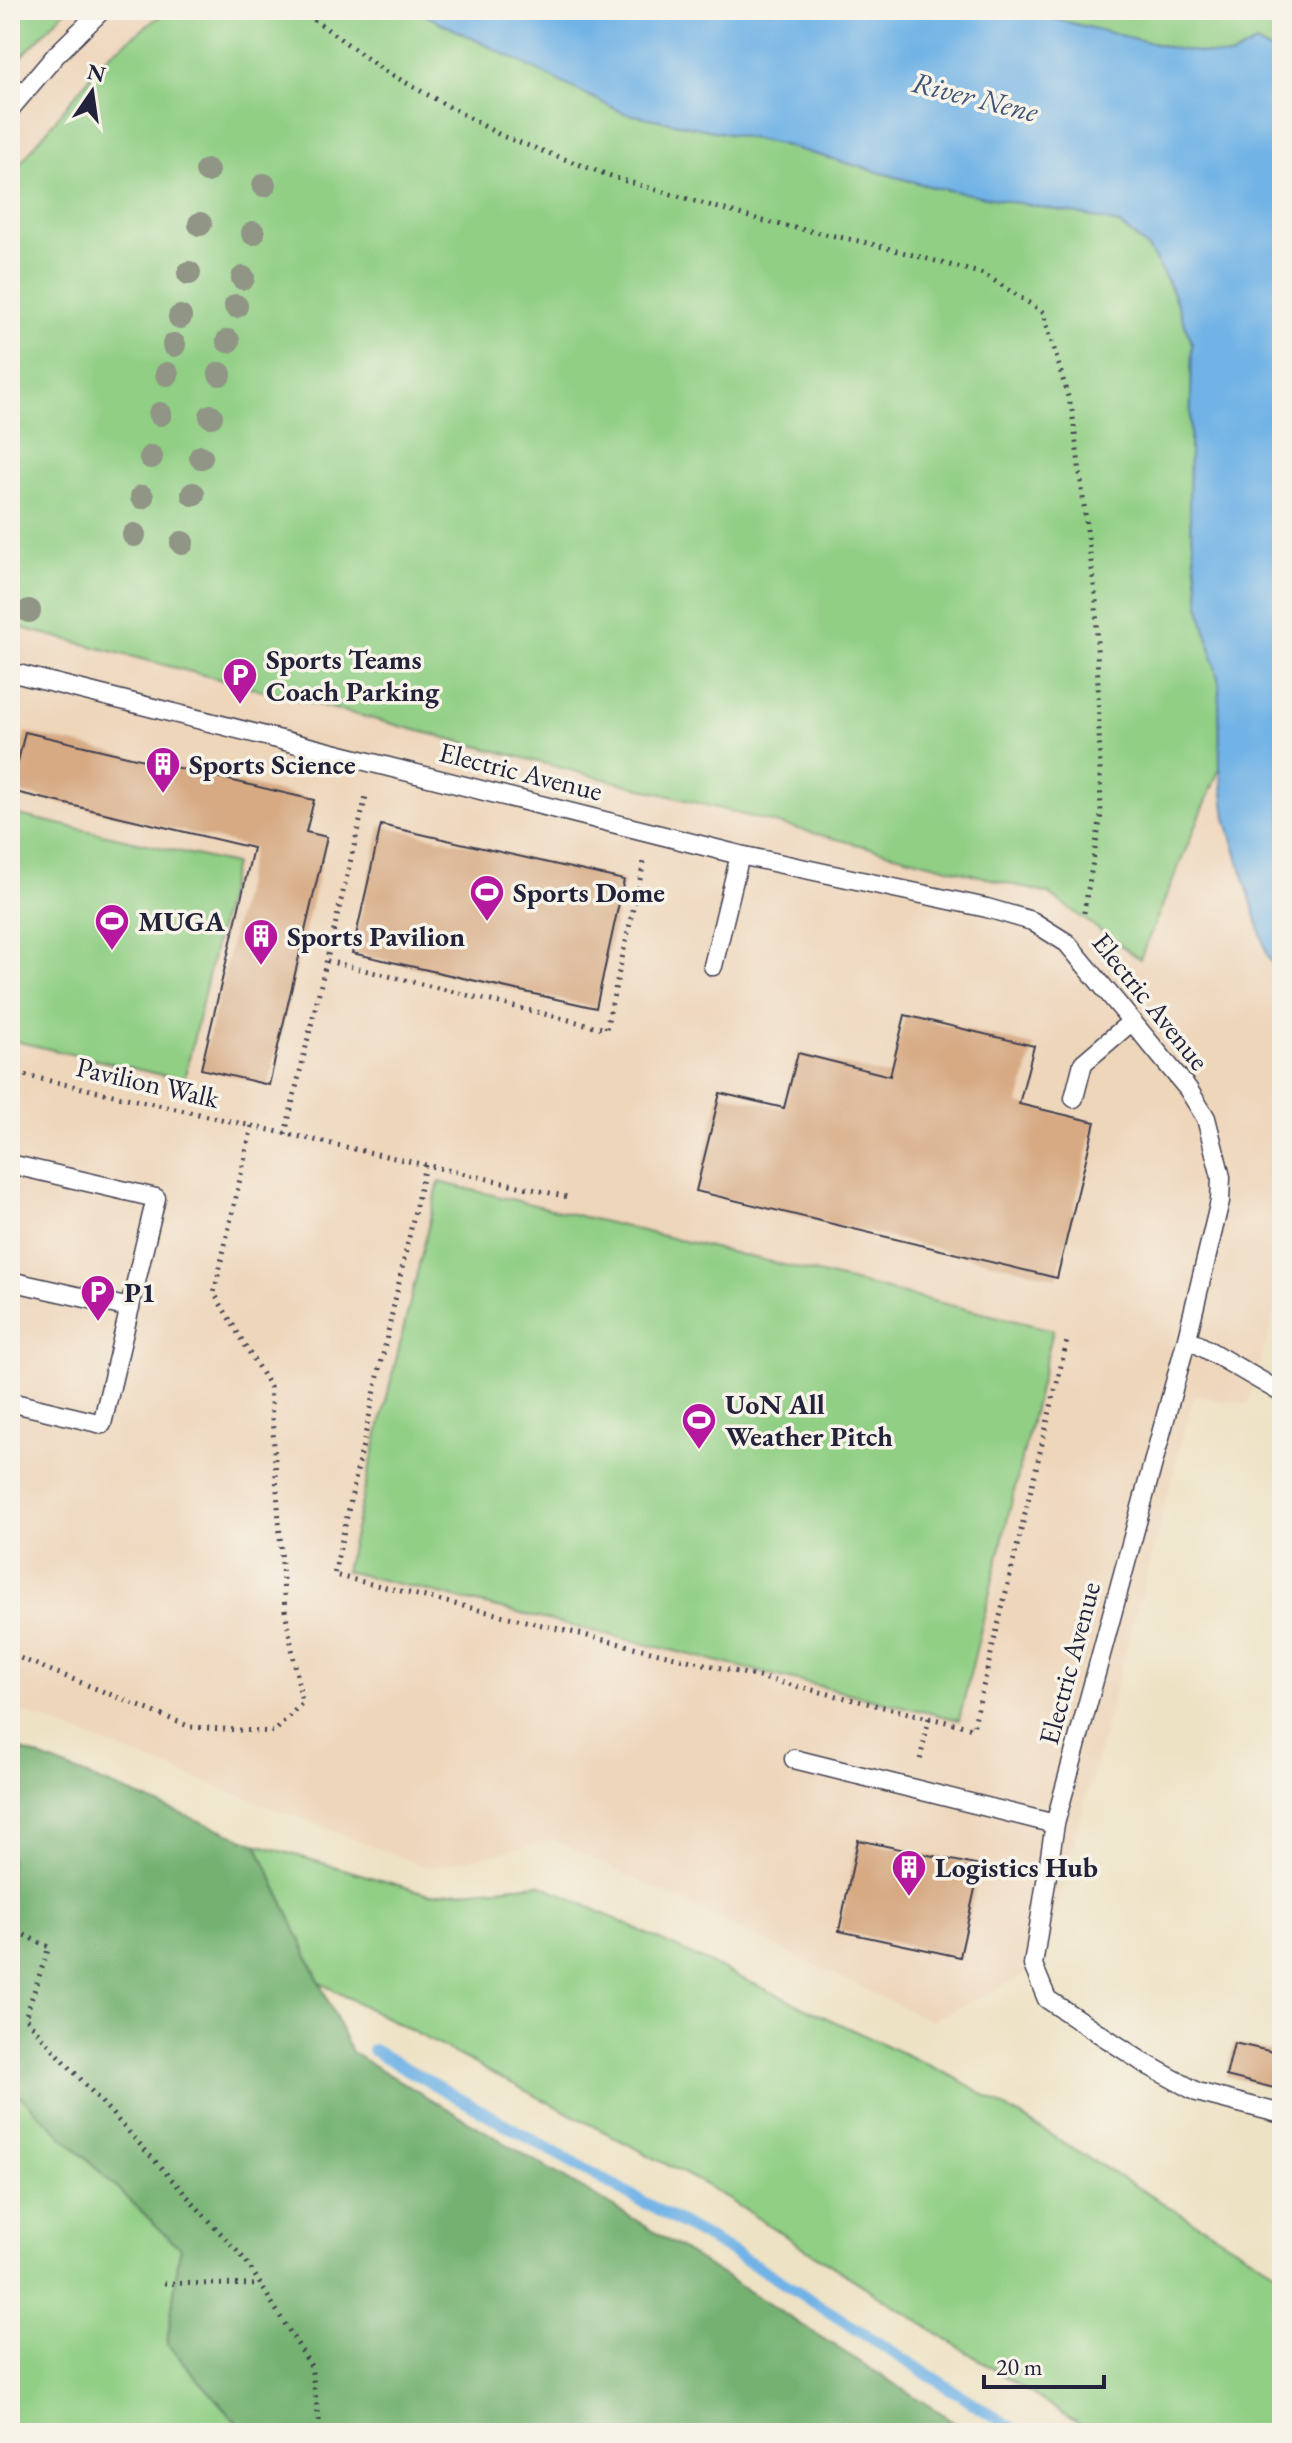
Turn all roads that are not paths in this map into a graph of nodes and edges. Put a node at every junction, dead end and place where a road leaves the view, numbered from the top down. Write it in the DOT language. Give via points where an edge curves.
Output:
graph roads {
  1 [pos="102,10"];
  2 [pos="10,109"];
  3 [pos="10,672"];
  4 [pos="740,855"];
  5 [pos="713,966"];
  6 [pos="1131,1022"];
  7 [pos="1074,1098"];
  8 [pos="10,1164"];
  9 [pos="10,1281"];
  10 [pos="130,1308"];
  11 [pos="1187,1338"];
  12 [pos="1282,1393"];
  13 [pos="10,1402"];
  14 [pos="794,1759"];
  15 [pos="1055,1824"];
  16 [pos="1282,2114"];
  1 -- 2 [label="lane"];
  3 -- 4 [label="lane, Electric Avenue"];
  4 -- 5 [label="lane"];
  4 -- 6 [label="lane, Electric Avenue" via="1032,921 1067,943"];
  6 -- 7 [label="lane" via="1083,1063"];
  6 -- 11 [label="lane, Electric Avenue" via="1188,1089 1206,1118 1217,1153 1220,1201"];
  8 -- 10 [label="lane" via="156,1198"];
  9 -- 10 [label="lane"];
  10 -- 13 [label="lane" via="102,1424"];
  11 -- 12 [label="lane"];
  11 -- 15 [label="lane, Electric Avenue"];
  14 -- 15 [label="lane"];
  15 -- 16 [label="lane, Electric Avenue" via="1033,1965 1047,1999 1197,2092"];
}
